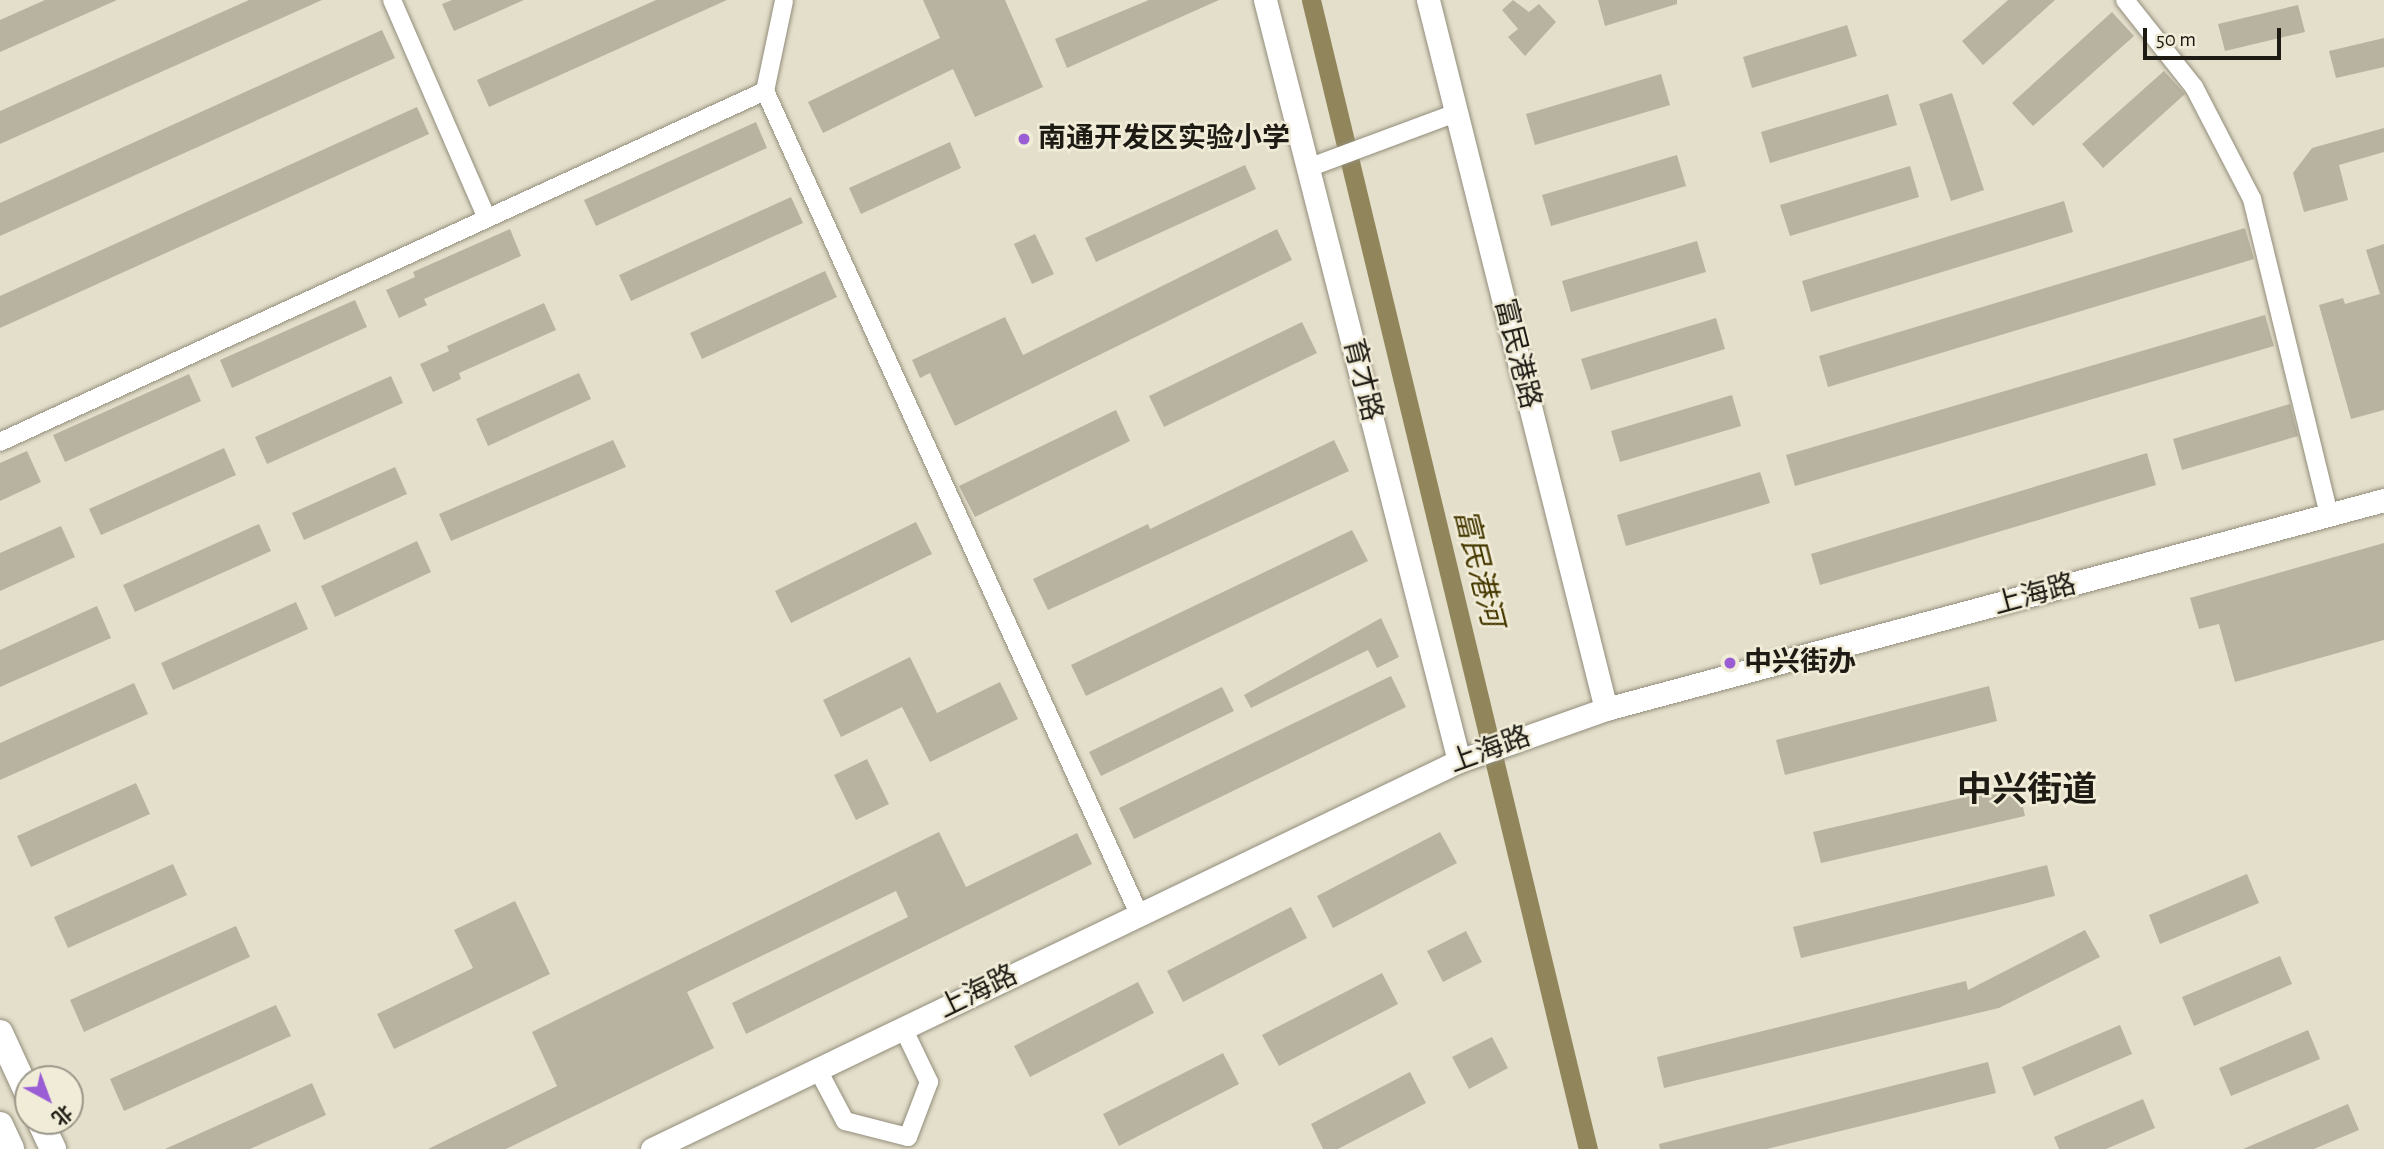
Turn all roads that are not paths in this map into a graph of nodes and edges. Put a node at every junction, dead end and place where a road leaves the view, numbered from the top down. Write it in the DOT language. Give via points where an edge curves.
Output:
graph roads {
  1 [pos="392,0"];
  2 [pos="1265,0"];
  3 [pos="1428,0"];
  4 [pos="2125,0"];
  5 [pos="784,1"];
  6 [pos="765,91"];
  7 [pos="1456,113"];
  8 [pos="1309,168"];
  9 [pos="487,218"];
  10 [pos="0,442"];
  11 [pos="2384,500"];
  12 [pos="2329,515"];
  13 [pos="1606,709"];
  14 [pos="1460,760"];
  15 [pos="1139,914"];
  16 [pos="903,1028"];
  17 [pos="0,1032"];
  18 [pos="15,1065"];
  19 [pos="818,1070"];
  20 [pos="0,1125"];
  21 [pos="911,1143"];
  22 [pos="11,1149"];
  23 [pos="652,1149"];
  1 -- 9 [label="street"];
  2 -- 8 [label="street, 育才路"];
  3 -- 7 [label="street, 富民港路"];
  4 -- 12 [label="street" via="2194,87 2252,198"];
  5 -- 6 [label="street"];
  6 -- 9 [label="street"];
  6 -- 15 [label="street"];
  7 -- 8 [label="street"];
  7 -- 13 [label="street, 富民港路"];
  8 -- 14 [label="street, 育才路"];
  9 -- 10 [label="street"];
  11 -- 12 [label="street, 上海路"];
  12 -- 13 [label="street, 上海路"];
  13 -- 14 [label="street, 上海路"];
  14 -- 15 [label="street, 上海路"];
  15 -- 16 [label="street, 上海路"];
  16 -- 19 [label="street, 上海路"];
  16 -- 21 [label="street" via="929,1082"];
  17 -- 18 [label="main road"];
  19 -- 21 [label="street" via="845,1121"];
  19 -- 23 [label="street, 上海路"];
  20 -- 22 [label="main road"];
}
